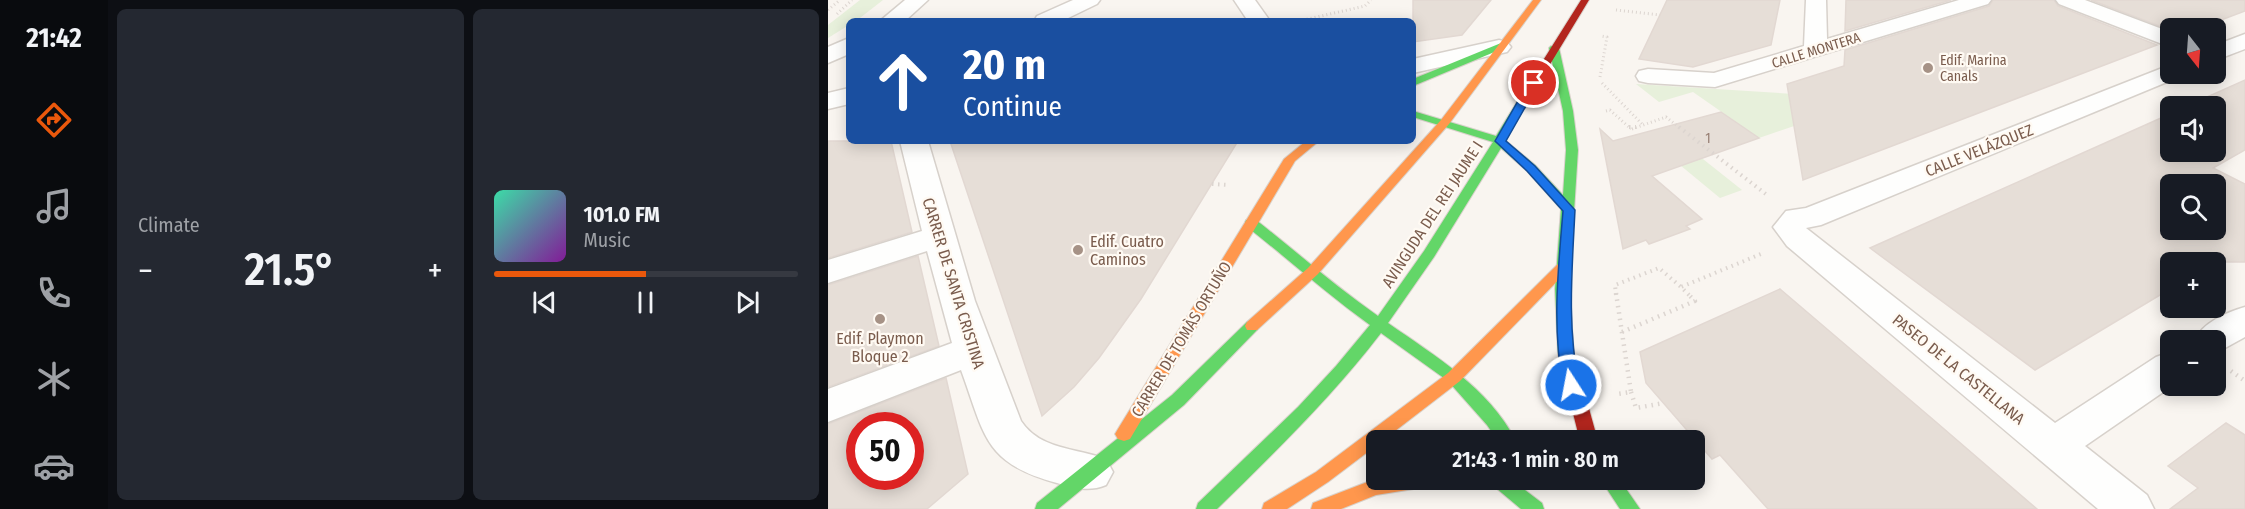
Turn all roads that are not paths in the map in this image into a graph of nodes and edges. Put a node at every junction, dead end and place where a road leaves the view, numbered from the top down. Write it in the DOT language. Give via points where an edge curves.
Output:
graph roads {
  1 [pos="918,0"];
  2 [pos="1090,0"];
  3 [pos="1244,0"];
  4 [pos="1537,0"];
  5 [pos="1816,0"];
  6 [pos="1982,0"];
  7 [pos="2066,0"];
  8 [pos="1583,3"];
  9 [pos="895,18"];
  10 [pos="1051,18"];
  11 [pos="1257,18"];
  12 [pos="2160,36"];
  13 [pos="2245,41"];
  14 [pos="1501,46"];
  15 [pos="846,47"];
  16 [pos="1554,48"];
  17 [pos="2226,49"];
  18 [pos="1815,51"];
  19 [pos="828,56"];
  20 [pos="2226,62"];
  21 [pos="1416,65"];
  22 [pos="2245,69"];
  23 [pos="1648,76"];
  24 [pos="2160,76"];
  25 [pos="1416,82"];
  26 [pos="846,97"];
  27 [pos="828,101"];
  28 [pos="1416,115"];
  29 [pos="1416,121"];
  30 [pos="1445,122"];
  31 [pos="1500,141"];
  32 [pos="915,144"];
  33 [pos="1306,144"];
  34 [pos="1318,144"];
  35 [pos="1291,150"];
  36 [pos="1569,210"];
  37 [pos="1251,223"];
  38 [pos="1795,228"];
  39 [pos="937,237"];
  40 [pos="1563,267"];
  41 [pos="1313,271"];
  42 [pos="828,272"];
  43 [pos="2245,320"];
  44 [pos="1380,323"];
  45 [pos="2226,332"];
  46 [pos="971,351"];
  47 [pos="2160,375"];
  48 [pos="1454,377"];
  49 [pos="828,406"];
  50 [pos="1500,430"];
  51 [pos="1585,430"];
  52 [pos="2053,446"];
  53 [pos="1101,464"];
  54 [pos="1368,490"];
  55 [pos="1511,490"];
  56 [pos="1617,490"];
  57 [pos="1044,509"];
  58 [pos="1205,509"];
  59 [pos="1271,509"];
  60 [pos="1320,509"];
  61 [pos="1534,509"];
  62 [pos="1631,509"];
  63 [pos="2131,509"];
  1 -- 9 [label="street"];
  2 -- 10 [label="street"];
  3 -- 11 [label="street"];
  4 -- 14 [label="main road"];
  5 -- 18 [label="street"];
  6 -- 18 [label="street, CALLE MONTERA"];
  7 -- 12 [label="street"];
  8 -- 16 [label="main road, AVINGUDA DEL REI JAUME I"];
  13 -- 17 [label="street"];
  14 -- 21 [label="street"];
  14 -- 25 [label="main road"];
  14 -- 30 [label="main road"];
  15 -- 19 [label="street"];
  16 -- 31 [label="main road, AVINGUDA DEL REI JAUME I"];
  16 -- 36 [label="main road" via="1571,135"];
  18 -- 23 [label="street, CALLE MONTERA" via="1715,80"];
  20 -- 22 [label="street"];
  24 -- 38 [label="street, CALLE VELÁZQUEZ" via="1810,218"];
  26 -- 27 [label="street"];
  28 -- 30 [label="main road"];
  29 -- 30 [label="main road"];
  30 -- 31 [label="main road"];
  30 -- 41 [label="main road"];
  31 -- 36 [label="main road"];
  31 -- 44 [label="main road, AVINGUDA DEL REI JAUME I"];
  32 -- 39 [label="street, CARRER DE SANTA CRISTINA"];
  33 -- 35 [label="main road"];
  34 -- 35 [label="main road"];
  35 -- 37 [label="main road, CARRER DE TOMÀS ORTUÑO"];
  36 -- 40 [label="main road"];
  37 -- 41 [label="main road"];
  37 -- 53 [label="main road, CARRER DE TOMÀS ORTUÑO"];
  38 -- 52 [label="street, PASEO DE LA CASTELLANA"];
  39 -- 42 [label="street"];
  39 -- 46 [label="street, CARRER DE SANTA CRISTINA"];
  40 -- 48 [label="main road"];
  40 -- 51 [label="main road" via="1565,353 1574,401"];
  41 -- 44 [label="main road" via="1334,292"];
  41 -- 53 [label="main road" via="1178,400"];
  43 -- 45 [label="street"];
  44 -- 48 [label="main road"];
  44 -- 58 [label="main road, AVINGUDA DEL REI JAUME I" via="1338,375"];
  46 -- 49 [label="street"];
  46 -- 53 [label="street, CARRER DE SANTA CRISTINA" via="1014,444 1059,465"];
  47 -- 52 [label="street"];
  48 -- 50 [label="main road"];
  48 -- 59 [label="main road" via="1331,470"];
  52 -- 63 [label="street, PASEO DE LA CASTELLANA"];
  53 -- 57 [label="main road"];
  54 -- 60 [label="main road"];
  55 -- 61 [label="main road"];
  56 -- 62 [label="main road"];
}
